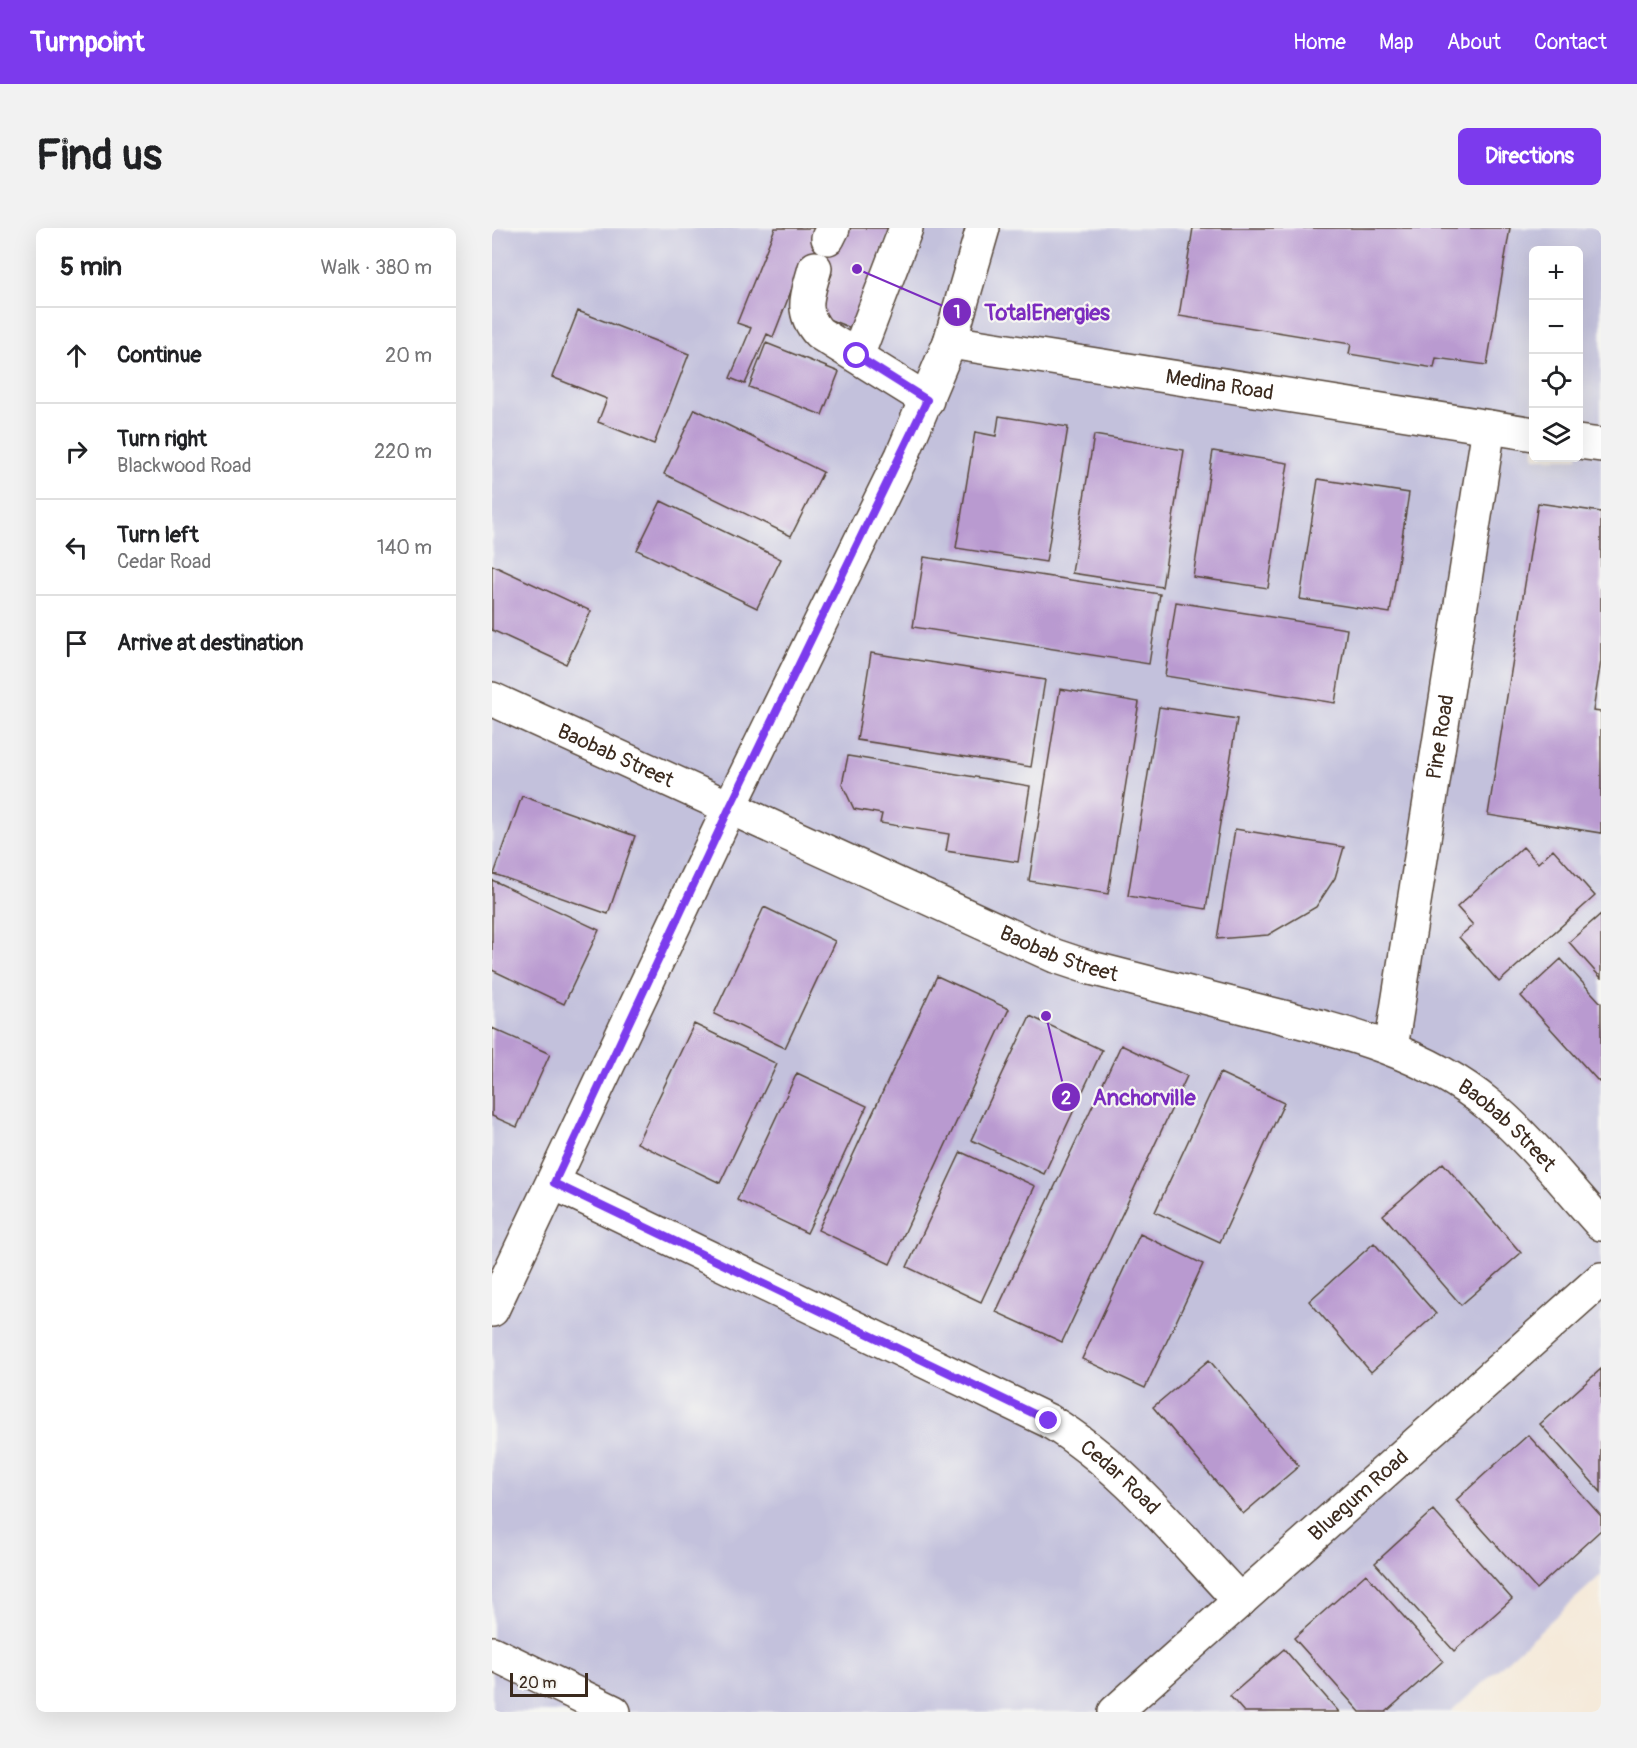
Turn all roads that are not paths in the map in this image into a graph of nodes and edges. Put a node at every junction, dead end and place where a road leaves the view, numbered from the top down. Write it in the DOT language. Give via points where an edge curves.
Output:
graph roads {
  1 [pos="906,228"];
  2 [pos="983,228"];
  3 [pos="815,268"];
  4 [pos="950,342"];
  5 [pos="857,356"];
  6 [pos="927,400"];
  7 [pos="1489,427"];
  8 [pos="1529,433"];
  9 [pos="1583,443"];
  10 [pos="1601,445"];
  11 [pos="492,699"];
  12 [pos="729,809"];
  13 [pos="1391,1048"];
  14 [pos="554,1183"];
  15 [pos="1601,1224"];
  16 [pos="1601,1279"];
  17 [pos="492,1310"];
  18 [pos="1240,1601"];
  19 [pos="492,1653"];
  20 [pos="614,1712"];
  21 [pos="1115,1712"];
  1 -- 5 [label="street"];
  2 -- 4 [label="street"];
  3 -- 5 [label="street" via="804,305 810,323 819,333"];
  4 -- 6 [label="street"];
  4 -- 7 [label="street, Medina Road"];
  5 -- 6 [label="street"];
  6 -- 12 [label="street"];
  7 -- 8 [label="street, Medina Road"];
  7 -- 13 [label="street, Pine Road"];
  9 -- 10 [label="street"];
  11 -- 12 [label="street, Baobab Street"];
  12 -- 13 [label="street, Baobab Street" via="1055,956 1348,1033"];
  12 -- 14 [label="street"];
  13 -- 15 [label="street, Baobab Street" via="1488,1104 1527,1141"];
  14 -- 17 [label="street"];
  14 -- 18 [label="street, Cedar Road" via="1049,1421 1082,1441 1113,1467"];
  16 -- 18 [label="street, Bluegum Road"];
  18 -- 21 [label="street, Bluegum Road"];
  19 -- 20 [label="street"];
}
